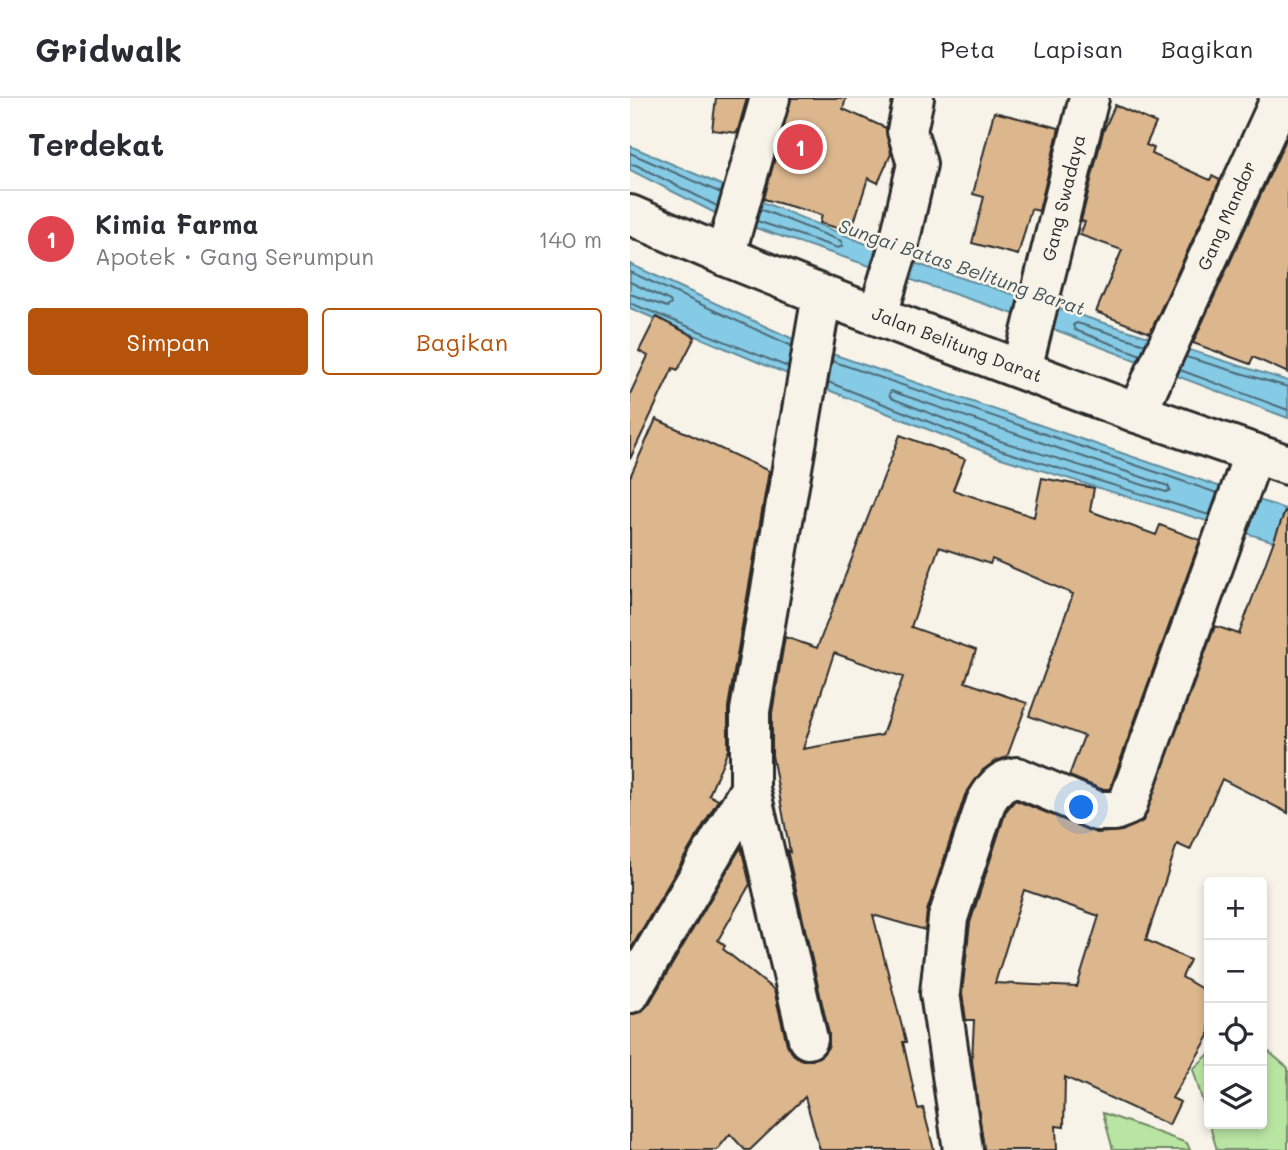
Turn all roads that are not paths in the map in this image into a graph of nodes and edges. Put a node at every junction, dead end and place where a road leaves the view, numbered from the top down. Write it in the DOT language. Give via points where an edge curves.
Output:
graph roads {
  1 [pos="770,98"];
  2 [pos="914,98"];
  3 [pos="1089,98"];
  4 [pos="1280,98"];
  5 [pos="630,215"];
  6 [pos="733,225"];
  7 [pos="888,282"];
  8 [pos="822,295"];
  9 [pos="1022,369"];
  10 [pos="1137,413"];
  11 [pos="1271,459"];
  12 [pos="750,789"];
  13 [pos="630,993"];
  14 [pos="808,1039"];
  15 [pos="963,1150"];
  1 -- 6 [label="street"];
  2 -- 7 [label="street" via="907,131 917,164"];
  3 -- 9 [label="street, Gang Swadaya"];
  4 -- 10 [label="street, Gang Mandor"];
  5 -- 6 [label="street, Jalan Belitung Darat"];
  6 -- 8 [label="street, Jalan Belitung Darat"];
  7 -- 8 [label="street, Jalan Belitung Darat"];
  7 -- 9 [label="street, Jalan Belitung Darat"];
  8 -- 12 [label="street" via="750,711"];
  9 -- 10 [label="street, Jalan Belitung Darat"];
  10 -- 11 [label="street, Jalan Belitung Darat"];
  11 -- 15 [label="street" via="1127,806 1097,811 1017,777 996,785 986,802 948,918 940,993"];
  12 -- 13 [label="street"];
  12 -- 14 [label="street"];
}
